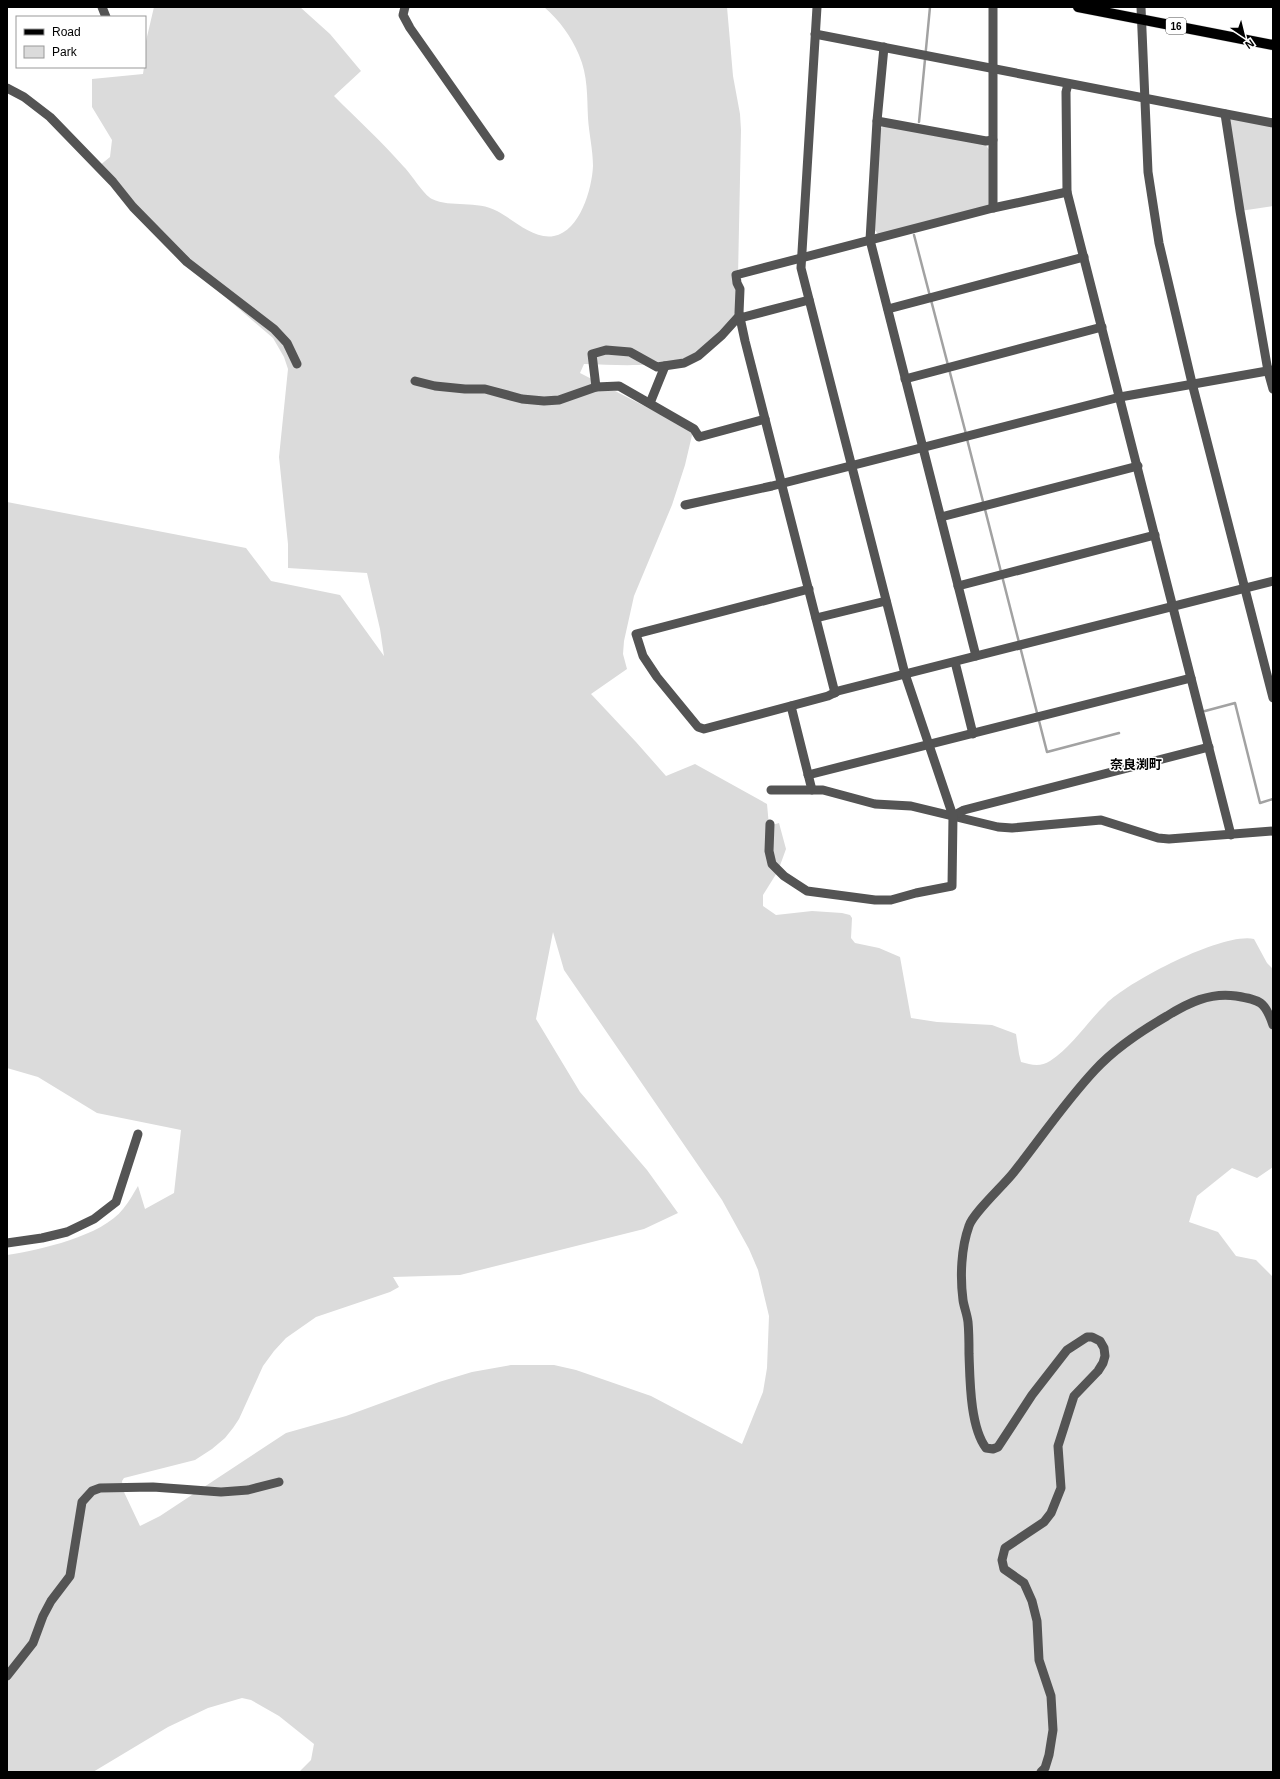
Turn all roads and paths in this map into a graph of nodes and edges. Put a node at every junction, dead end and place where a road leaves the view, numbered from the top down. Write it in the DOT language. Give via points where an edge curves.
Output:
graph roads {
  1 [pos="404,7"];
  2 [pos="817,7"];
  3 [pos="993,7"];
  4 [pos="1078,7"];
  5 [pos="1141,7"];
  6 [pos="1142,20"];
  7 [pos="815,34"];
  8 [pos="1273,45"];
  9 [pos="884,47"];
  10 [pos="994,68"];
  11 [pos="1068,84"];
  12 [pos="7,88"];
  13 [pos="1144,98"];
  14 [pos="1225,114"];
  15 [pos="877,121"];
  16 [pos="1273,123"];
  17 [pos="993,140"];
  18 [pos="500,156"];
  19 [pos="1066,192"];
  20 [pos="993,208"];
  21 [pos="870,240"];
  22 [pos="1084,257"];
  23 [pos="801,258"];
  24 [pos="809,300"];
  25 [pos="888,309"];
  26 [pos="740,316"];
  27 [pos="1102,327"];
  28 [pos="297,364"];
  29 [pos="665,366"];
  30 [pos="1271,370"];
  31 [pos="906,379"];
  32 [pos="415,381"];
  33 [pos="1192,383"];
  34 [pos="596,387"];
  35 [pos="1273,389"];
  36 [pos="1120,397"];
  37 [pos="650,403"];
  38 [pos="765,419"];
  39 [pos="923,447"];
  40 [pos="851,465"];
  41 [pos="1138,466"];
  42 [pos="781,483"];
  43 [pos="685,505"];
  44 [pos="941,517"];
  45 [pos="1155,535"];
  46 [pos="1273,581"];
  47 [pos="958,586"];
  48 [pos="1246,588"];
  49 [pos="809,589"];
  50 [pos="886,601"];
  51 [pos="1173,606"];
  52 [pos="816,618"];
  53 [pos="976,656"];
  54 [pos="955,662"];
  55 [pos="905,674"];
  56 [pos="1191,678"];
  57 [pos="836,692"];
  58 [pos="1273,698"];
  59 [pos="790,706"];
  60 [pos="973,734"];
  61 [pos="929,745"];
  62 [pos="1209,747"];
  63 [pos="808,775"];
  64 [pos="771,790"];
  65 [pos="812,790"];
  66 [pos="953,816"];
  67 [pos="770,824"];
  68 [pos="1273,831"];
  69 [pos="1231,835"];
  70 [pos="1273,1025"];
  71 [pos="138,1134"];
  72 [pos="7,1242"];
  73 [pos="279,1482"];
  74 [pos="7,1676"];
  75 [pos="1041,1772"];
  1 -- 18 [label="street" via="402,15 410,28"];
  2 -- 7 [label="street"];
  3 -- 10 [label="street"];
  4 -- 6 [label="main road, 16"];
  5 -- 6 [label="street"];
  6 -- 8 [label="main road, 16"];
  6 -- 13 [label="street"];
  7 -- 9 [label="street"];
  7 -- 23 [label="street"];
  9 -- 10 [label="street"];
  9 -- 15 [label="street"];
  10 -- 11 [label="street"];
  10 -- 17 [label="street"];
  11 -- 13 [label="street"];
  11 -- 19 [label="street"];
  12 -- 28 [label="street" via="24,97 50,117 186,262 274,329 287,343"];
  13 -- 14 [label="street"];
  13 -- 33 [label="street" via="1148,172 1159,243"];
  14 -- 16 [label="street"];
  14 -- 30 [label="street" via="1240,211"];
  15 -- 17 [label="street" via="986,141"];
  15 -- 21 [label="street"];
  17 -- 20 [label="street"];
  19 -- 20 [label="street"];
  19 -- 22 [label="street"];
  20 -- 21 [label="street"];
  21 -- 23 [label="street"];
  21 -- 25 [label="street"];
  22 -- 25 [label="street"];
  22 -- 27 [label="street"];
  23 -- 24 [label="street"];
  23 -- 26 [label="street" via="736,275 740,289"];
  24 -- 26 [label="street"];
  24 -- 40 [label="street"];
  25 -- 31 [label="street"];
  26 -- 29 [label="street" via="698,356 684,363"];
  26 -- 38 [label="street"];
  27 -- 31 [label="street"];
  27 -- 36 [label="street"];
  29 -- 34 [label="street" via="657,367 630,352 606,350 592,354"];
  29 -- 37 [label="street"];
  30 -- 33 [label="street"];
  30 -- 35 [label="street"];
  31 -- 39 [label="street"];
  32 -- 34 [label="street" via="443,387 485,389 522,399 544,401 559,400"];
  33 -- 36 [label="street"];
  33 -- 48 [label="street"];
  34 -- 37 [label="street" via="619,386"];
  36 -- 39 [label="street"];
  36 -- 41 [label="street"];
  37 -- 38 [label="street" via="694,429 699,436"];
  38 -- 42 [label="street"];
  39 -- 40 [label="street"];
  39 -- 44 [label="street"];
  40 -- 42 [label="street"];
  40 -- 50 [label="street"];
  41 -- 44 [label="street"];
  41 -- 45 [label="street"];
  42 -- 43 [label="street"];
  42 -- 49 [label="street"];
  44 -- 47 [label="street"];
  45 -- 47 [label="street"];
  45 -- 51 [label="street"];
  46 -- 48 [label="street"];
  47 -- 53 [label="street"];
  48 -- 51 [label="street"];
  48 -- 58 [label="street"];
  49 -- 52 [label="street"];
  49 -- 59 [label="street" via="636,634 643,656 698,727 704,729"];
  50 -- 52 [label="street"];
  50 -- 55 [label="street"];
  51 -- 53 [label="street"];
  51 -- 56 [label="street"];
  52 -- 57 [label="street"];
  53 -- 54 [label="street"];
  54 -- 55 [label="street"];
  54 -- 60 [label="street"];
  55 -- 57 [label="street"];
  55 -- 61 [label="street"];
  56 -- 60 [label="street"];
  56 -- 62 [label="street"];
  57 -- 59 [label="street"];
  59 -- 63 [label="street"];
  60 -- 61 [label="street"];
  61 -- 63 [label="street"];
  61 -- 66 [label="street"];
  62 -- 66 [label="street" via="964,810"];
  62 -- 69 [label="street"];
  63 -- 65 [label="street"];
  64 -- 65 [label="street"];
  65 -- 66 [label="street" via="875,804 911,806"];
  66 -- 67 [label="street" via="952,886 916,892 891,900 807,891 796,885 772,864 769,851"];
  66 -- 69 [label="street" via="1012,828 1101,820 1158,838"];
  68 -- 69 [label="street"];
  70 -- 75 [label="street" via="1264,1004 1252,999 1214,995 1180,1008 1151,1025 1095,1070 969,1225 962,1285 968,1322 970,1389 978,1434 986,1448 998,1447 1032,1395 1067,1350 1087,1337 1100,1341 1104,1348 1103,1363 1074,1396 1071,1403 1058,1446 1061,1488 1051,1514 1044,1522 1005,1548 1002,1560 1004,1569 1024,1583 1032,1601 1037,1621 1039,1660 1051,1696 1053,1730 1049,1755"];
  71 -- 72 [label="street" via="116,1202 94,1219 67,1232"];
  73 -- 74 [label="street" via="248,1490 221,1492 153,1487 100,1488 92,1491 82,1502 70,1576 50,1601 33,1643"];
}
